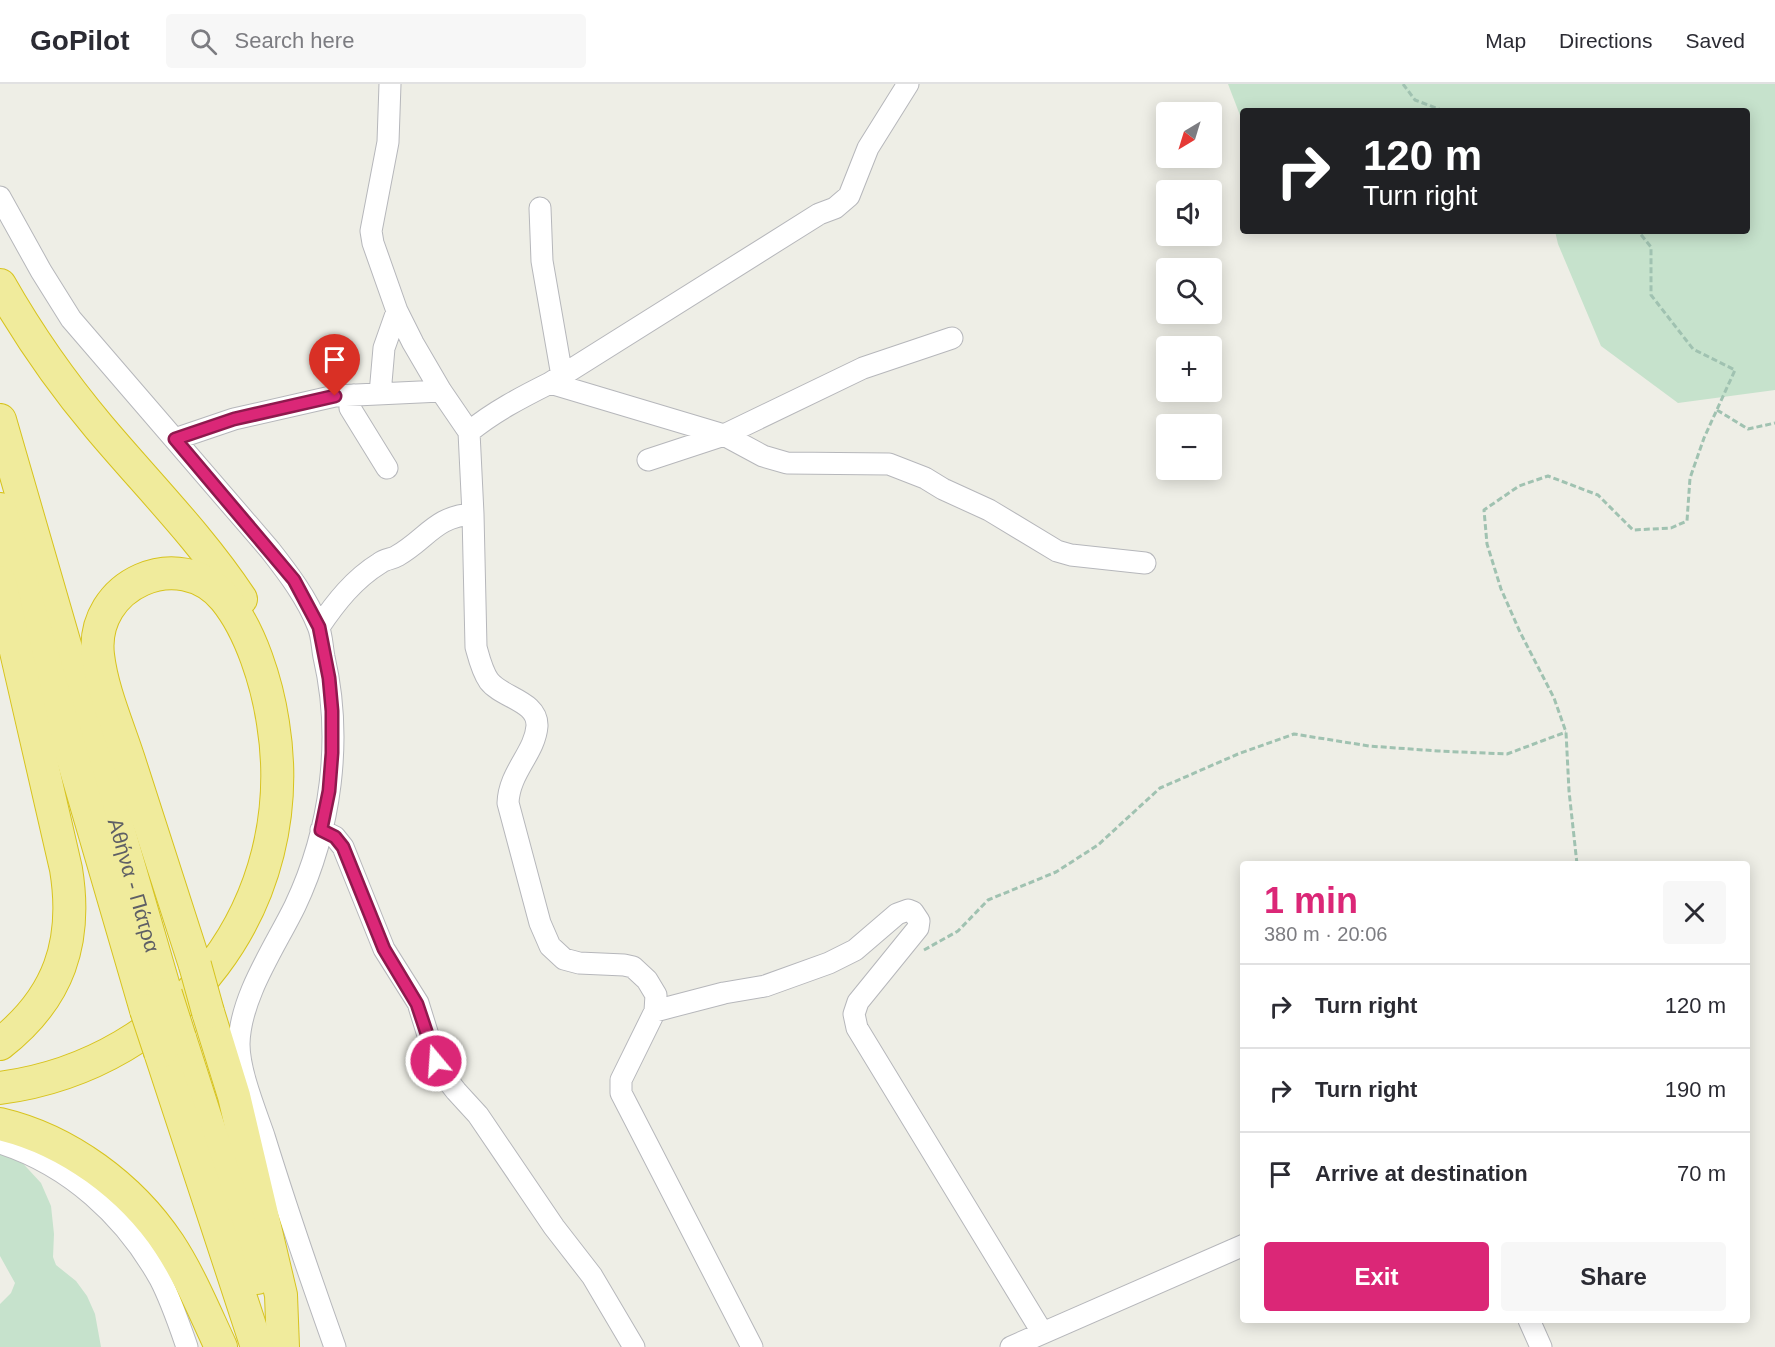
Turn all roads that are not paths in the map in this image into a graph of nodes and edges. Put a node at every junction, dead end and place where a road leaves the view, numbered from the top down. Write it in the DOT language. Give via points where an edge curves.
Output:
graph roads {
  1 [pos="390,84"];
  2 [pos="908,84"];
  3 [pos="0,197"];
  4 [pos="540,208"];
  5 [pos="0,285"];
  6 [pos="397,311"];
  7 [pos="952,338"];
  8 [pos="556,379"];
  9 [pos="441,391"];
  10 [pos="380,394"];
  11 [pos="354,395"];
  12 [pos="0,420"];
  13 [pos="469,432"];
  14 [pos="724,435"];
  15 [pos="175,439"];
  16 [pos="648,460"];
  17 [pos="387,468"];
  18 [pos="0,509"];
  19 [pos="473,514"];
  20 [pos="1145,563"];
  21 [pos="0,582"];
  22 [pos="319,627"];
  23 [pos="321,830"];
  24 [pos="156,1002"];
  25 [pos="655,1011"];
  26 [pos="0,1044"];
  27 [pos="170,1045"];
  28 [pos="0,1088"];
  29 [pos="0,1101"];
  30 [pos="0,1124"];
  31 [pos="0,1143"];
  32 [pos="1240,1247"];
  33 [pos="1530,1323"];
  34 [pos="1042,1332"];
  35 [pos="187,1347"];
  36 [pos="221,1347"];
  37 [pos="257,1347"];
  38 [pos="281,1347"];
  39 [pos="335,1347"];
  40 [pos="634,1347"];
  41 [pos="752,1347"];
  42 [pos="1011,1347"];
  43 [pos="1541,1347"];
  1 -- 6 [label="street" via="388,142 371,231"];
  2 -- 8 [label="street" via="868,148 849,196 835,208 819,214"];
  3 -- 15 [label="street" via="71,319"];
  4 -- 8 [label="street"];
  5 -- 29 [label="highway" via="60,380 200,543 244,603 267,653 281,697 288,733 290,789 285,839 265,907 237,958 199,1003 145,1050 100,1074 52,1091"];
  6 -- 9 [label="street"];
  6 -- 10 [label="street" via="384,348"];
  7 -- 14 [label="street" via="863,369"];
  8 -- 13 [label="street"];
  8 -- 14 [label="street"];
  9 -- 10 [label="street"];
  9 -- 13 [label="street"];
  10 -- 11 [label="street"];
  11 -- 15 [label="street" via="234,419"];
  11 -- 17 [label="street" via="350,408"];
  12 -- 24 [label="highway, Αθήνα - Πάτρα"];
  13 -- 19 [label="street"];
  14 -- 16 [label="street"];
  14 -- 20 [label="street" via="763,456 787,463 889,464 989,510 1058,552"];
  15 -- 22 [label="street" via="294,580"];
  18 -- 24 [label="highway, Αθήνα - Πάτρα"];
  19 -- 22 [label="street" via="456,515 434,526 396,557 382,561 348,588"];
  19 -- 25 [label="street" via="476,646 481,665 500,692 529,707 537,716 537,728 508,791 508,803 540,923 550,946 564,959 624,964 640,971 656,995"];
  21 -- 26 [label="highway" via="66,869 71,913 69,935 56,977 32,1015"];
  22 -- 23 [label="street" via="332,711 329,791"];
  23 -- 39 [label="street" via="300,896 251,993 239,1044 245,1078"];
  23 -- 40 [label="street" via="335,837 343,847 384,949 417,1004 442,1073 478,1115 592,1276"];
  24 -- 27 [label="highway, Αθήνα - Πάτρα, bridge"];
  25 -- 34 [label="street" via="765,986 829,963 855,950 897,914 913,912 920,921 918,928 858,1002 857,1028"];
  25 -- 41 [label="street" via="621,1080 621,1093"];
  27 -- 37 [label="highway, Αθήνα - Πάτρα"];
  27 -- 38 [label="highway, Αθήνα - Πάτρα"];
  28 -- 38 [label="highway, bridge" via="82,1067 158,1022 194,988 224,954 262,878 273,836 278,789 275,736 265,684 246,635 224,598 197,579 163,574 132,584 108,607 101,622 98,655 112,707 195,965 208,1012 234,1096 281,1294"];
  30 -- 36 [label="highway" via="71,1153 125,1193 168,1244"];
  31 -- 35 [label="street" via="32,1154 62,1171 104,1204 159,1278"];
  32 -- 34 [label="street"];
  33 -- 43 [label="street"];
  34 -- 42 [label="street"];
}
